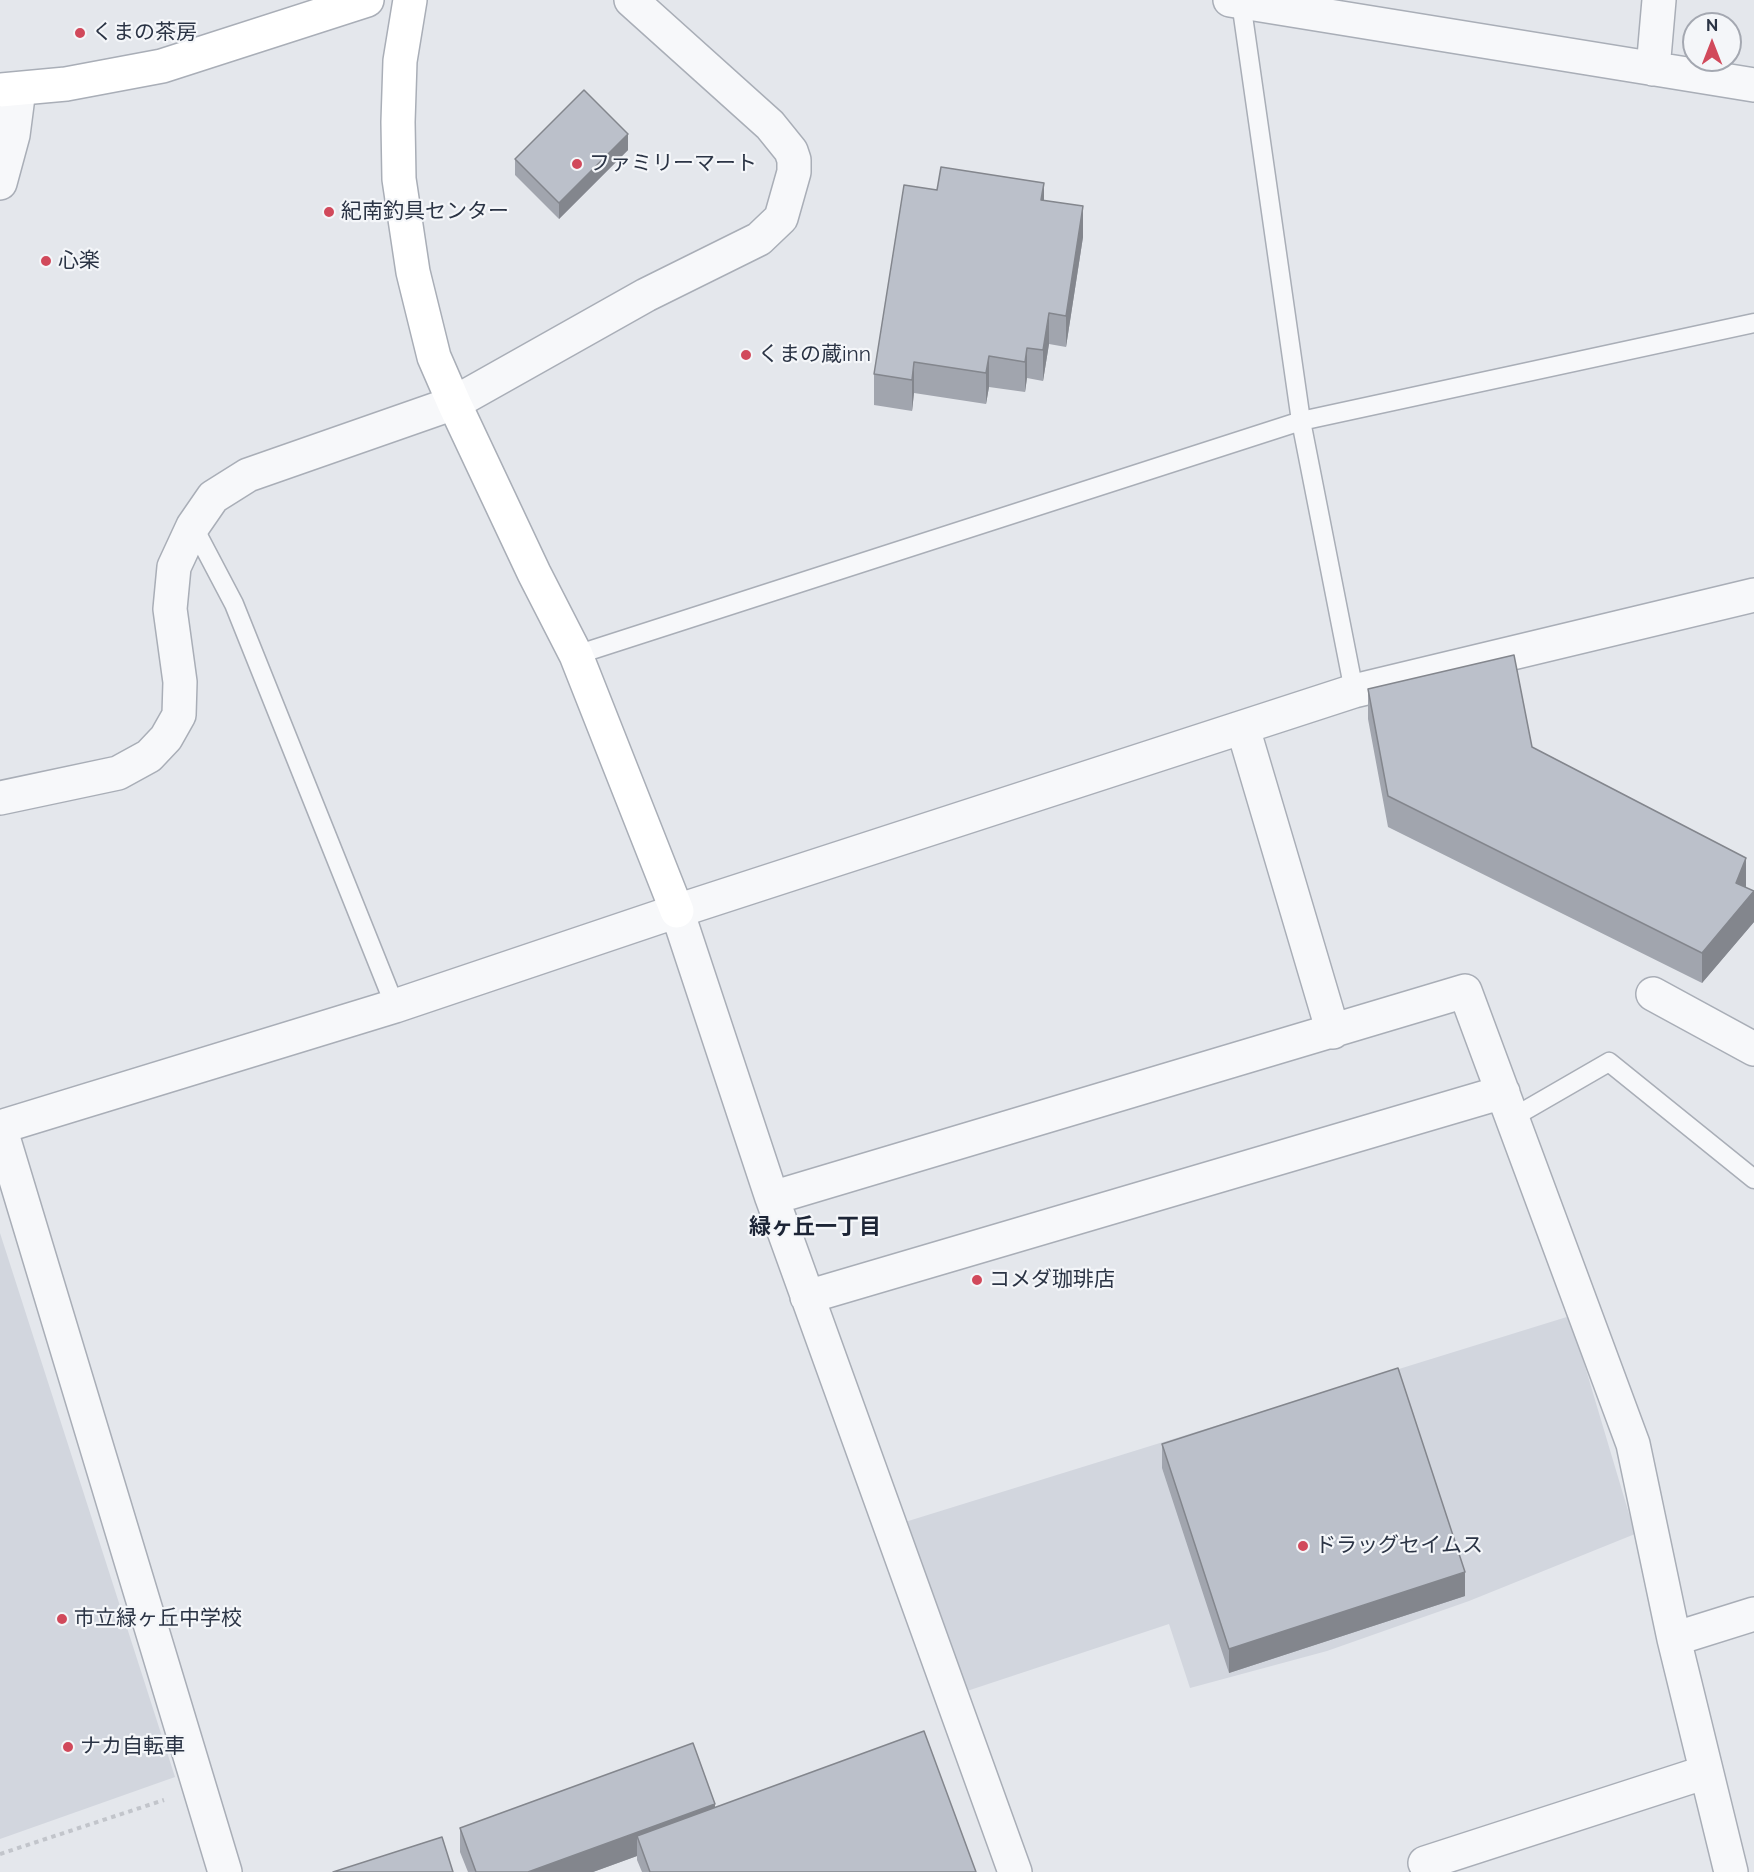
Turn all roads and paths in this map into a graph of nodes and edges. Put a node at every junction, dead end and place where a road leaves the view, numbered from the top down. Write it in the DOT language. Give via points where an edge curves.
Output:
graph roads {
  1 [pos="367,0"];
  2 [pos="410,0"];
  3 [pos="631,0"];
  4 [pos="1659,0"];
  5 [pos="1235,1"];
  6 [pos="1653,69"];
  7 [pos="1754,85"];
  8 [pos="10,89"];
  9 [pos="0,183"];
  10 [pos="1754,323"];
  11 [pos="454,403"];
  12 [pos="1301,421"];
  13 [pos="193,526"];
  14 [pos="1754,595"];
  15 [pos="576,655"];
  16 [pos="1354,692"];
  17 [pos="1243,728"];
  18 [pos="0,798"];
  19 [pos="677,911"];
  20 [pos="1653,994"];
  21 [pos="395,1006"];
  22 [pos="1333,1032"];
  23 [pos="1754,1049"];
  24 [pos="1507,1105"];
  25 [pos="1754,1179"];
  26 [pos="772,1198"];
  27 [pos="807,1297"];
  28 [pos="1754,1614"];
  29 [pos="1674,1639"];
  30 [pos="1706,1772"];
  31 [pos="199,1789"];
  32 [pos="0,1854"];
  33 [pos="1425,1863"];
  34 [pos="225,1872"];
  35 [pos="1016,1872"];
  36 [pos="1731,1872"];
  1 -- 8 [label="street" via="162,66 66,84"];
  2 -- 11 [label="street" via="400,61 399,179 413,272 435,357"];
  3 -- 11 [label="street" via="770,125 791,151 794,172 781,218 759,239 646,295"];
  4 -- 6 [label="street"];
  5 -- 6 [label="street"];
  5 -- 12 [label="lane"];
  6 -- 7 [label="street"];
  8 -- 9 [label="street" via="13,135"];
  10 -- 12 [label="lane"];
  11 -- 13 [label="street" via="248,475 213,497"];
  11 -- 15 [label="street"];
  12 -- 15 [label="lane"];
  12 -- 16 [label="lane"];
  13 -- 18 [label="street" via="174,567 170,609 180,682 179,715 166,738 148,756 118,773"];
  13 -- 21 [label="lane" via="234,604"];
  14 -- 16 [label="street"];
  15 -- 19 [label="street"];
  16 -- 17 [label="street"];
  17 -- 19 [label="street"];
  17 -- 22 [label="street"];
  19 -- 21 [label="street"];
  19 -- 26 [label="street"];
  20 -- 23 [label="street"];
  21 -- 31 [label="street" via="0,1127"];
  22 -- 24 [label="street" via="1465,991"];
  22 -- 26 [label="street"];
  24 -- 25 [label="lane" via="1609,1062"];
  24 -- 27 [label="street"];
  24 -- 29 [label="street" via="1633,1444"];
  26 -- 27 [label="street"];
  27 -- 35 [label="street"];
  28 -- 29 [label="street"];
  29 -- 30 [label="street"];
  30 -- 33 [label="street"];
  30 -- 36 [label="street"];
  31 -- 32 [label="path"];
  31 -- 34 [label="street"];
}
